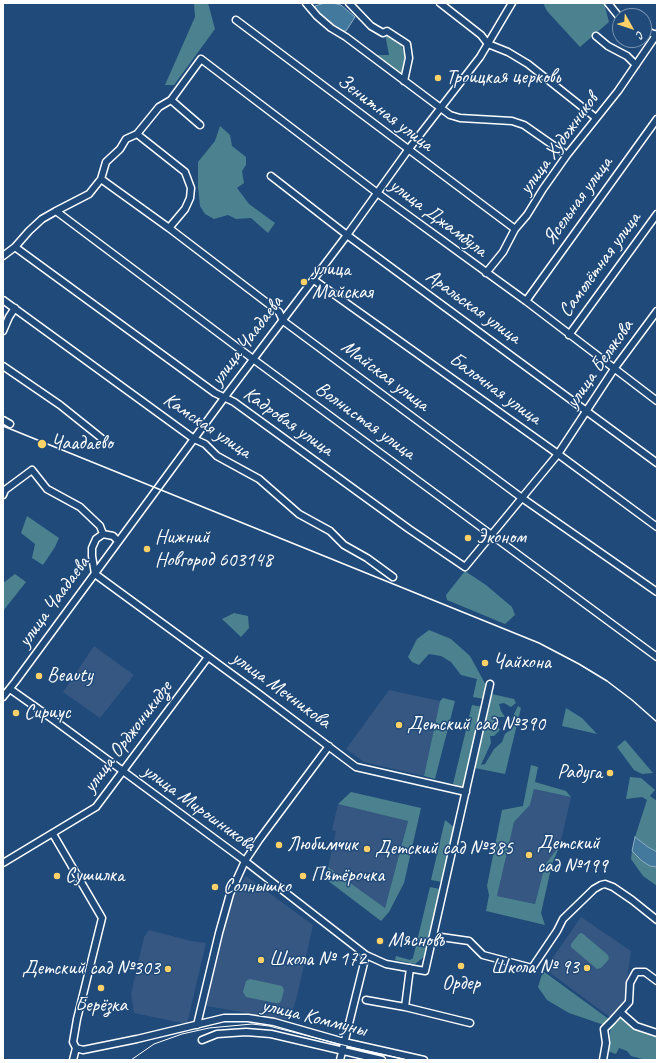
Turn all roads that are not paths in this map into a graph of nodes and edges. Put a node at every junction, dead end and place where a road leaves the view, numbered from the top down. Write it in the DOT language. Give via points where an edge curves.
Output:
graph roads {
  1 [pos="306,3"];
  2 [pos="349,3"];
  3 [pos="440,3"];
  4 [pos="512,3"];
  5 [pos="236,20"];
  6 [pos="656,34"];
  7 [pos="596,36"];
  8 [pos="488,44"];
  9 [pos="636,65"];
  10 [pos="404,81"];
  11 [pos="171,100"];
  12 [pos="440,108"];
  13 [pos="596,118"];
  14 [pos="657,119"];
  15 [pos="200,124"];
  16 [pos="137,134"];
  17 [pos="408,150"];
  18 [pos="567,155"];
  19 [pos="271,176"];
  20 [pos="101,179"];
  21 [pos="377,192"];
  22 [pos="56,211"];
  23 [pos="657,214"];
  24 [pos="169,228"];
  25 [pos="515,230"];
  26 [pos="347,235"];
  27 [pos="15,248"];
  28 [pos="3,256"];
  29 [pos="486,273"];
  30 [pos="314,280"];
  31 [pos="3,300"];
  32 [pos="526,301"];
  33 [pos="15,308"];
  34 [pos="657,311"];
  35 [pos="283,321"];
  36 [pos="3,331"];
  37 [pos="569,334"];
  38 [pos="253,359"];
  39 [pos="3,366"];
  40 [pos="614,369"];
  41 [pos="224,398"];
  42 [pos="657,401"];
  43 [pos="588,411"];
  44 [pos="3,420"];
  45 [pos="10,424"];
  46 [pos="194,439"];
  47 [pos="104,440"];
  48 [pos="558,454"];
  49 [pos="657,463"];
  50 [pos="3,494"];
  51 [pos="522,498"];
  52 [pos="657,527"];
  53 [pos="103,534"];
  54 [pos="491,535"];
  55 [pos="118,541"];
  56 [pos="466,567"];
  57 [pos="95,574"];
  58 [pos="393,578"];
  59 [pos="657,592"];
  60 [pos="208,657"];
  61 [pos="657,657"];
  62 [pos="490,684"];
  63 [pos="10,690"];
  64 [pos="3,696"];
  65 [pos="329,746"];
  66 [pos="123,772"];
  67 [pos="466,792"];
  68 [pos="53,834"];
  69 [pos="245,861"];
  70 [pos="3,863"];
  71 [pos="657,920"];
  72 [pos="434,936"];
  73 [pos="366,955"];
  74 [pos="410,968"];
  75 [pos="657,981"];
  76 [pos="366,1000"];
  77 [pos="406,1007"];
  78 [pos="620,1012"];
  79 [pos="470,1024"];
  80 [pos="197,1025"];
  81 [pos="657,1033"];
  82 [pos="202,1040"];
  83 [pos="343,1047"];
  84 [pos="76,1048"];
  85 [pos="73,1060"];
  86 [pos="340,1060"];
  87 [pos="382,1060"];
  88 [pos="424,1060"];
  89 [pos="603,1060"];
  1 -- 10 [label="street" via="330,28"];
  2 -- 10 [label="street" via="371,26 383,34 387,31 407,44 410,58"];
  3 -- 8 [label="street" via="481,34"];
  4 -- 8 [label="street, улица Чаадаева"];
  5 -- 17 [label="street, Зенитная улица"];
  6 -- 9 [label="street, улица Художников"];
  7 -- 9 [label="street" via="627,56"];
  8 -- 12 [label="street, улица Чаадаева"];
  8 -- 13 [label="street" via="528,64"];
  9 -- 13 [label="street, улица Художников"];
  10 -- 12 [label="street"];
  11 -- 15 [label="street"];
  11 -- 16 [label="street" via="159,107"];
  11 -- 21 [label="street, улица Джамбула" via="201,59"];
  12 -- 17 [label="street, улица Чаадаева"];
  12 -- 18 [label="street" via="460,118 512,121 524,125"];
  13 -- 18 [label="street, улица Художников"];
  14 -- 32 [label="street, Ясельная улица"];
  16 -- 20 [label="street" via="126,139 120,149 106,162"];
  16 -- 24 [label="street" via="185,172 191,188 185,209"];
  17 -- 21 [label="street, улица Чаадаева"];
  17 -- 25 [label="street, Зенитная улица"];
  18 -- 25 [label="street, улица Художников"];
  19 -- 26 [label="street, Аральская улица"];
  20 -- 22 [label="street" via="89,194"];
  20 -- 24 [label="street, Майская улица"];
  21 -- 26 [label="street, улица Чаадаева"];
  21 -- 29 [label="street, улица Джамбула"];
  22 -- 27 [label="street" via="42,219"];
  22 -- 38 [label="street, Волнистая улица"];
  23 -- 37 [label="street, Самолётная улица"];
  24 -- 35 [label="street, Майская улица" via="279,312"];
  25 -- 29 [label="street, улица Художников" via="503,252"];
  26 -- 30 [label="street, улица Чаадаева"];
  26 -- 43 [label="street, Аральская улица"];
  27 -- 28 [label="street"];
  27 -- 41 [label="street, Кадровая улица"];
  29 -- 32 [label="street, улица Джамбула"];
  30 -- 35 [label="street, улица Чаадаева"];
  30 -- 48 [label="street, Балочная улица"];
  31 -- 33 [label="street, Камская улица"];
  32 -- 37 [label="street, улица Джамбула"];
  33 -- 36 [label="street"];
  33 -- 46 [label="street, Камская улица"];
  34 -- 40 [label="street, улица Белякова"];
  35 -- 38 [label="street, улица Чаадаева"];
  35 -- 51 [label="street, Майская улица"];
  37 -- 40 [label="street, улица Джамбула"];
  38 -- 41 [label="street, улица Чаадаева"];
  38 -- 54 [label="street, Волнистая улица"];
  39 -- 47 [label="street"];
  40 -- 42 [label="street, улица Джамбула"];
  40 -- 43 [label="street, улица Белякова"];
  41 -- 46 [label="street, улица Чаадаева"];
  41 -- 56 [label="street, Кадровая улица" via="234,402"];
  43 -- 48 [label="street, улица Белякова"];
  43 -- 49 [label="street, Аральская улица"];
  44 -- 45 [label="street"];
  46 -- 55 [label="street, улица Чаадаева"];
  46 -- 58 [label="street, Камская улица" via="205,444 217,456 259,479 299,514 330,531 344,545 367,558"];
  48 -- 51 [label="street, улица Белякова"];
  48 -- 52 [label="street, Балочная улица"];
  50 -- 53 [label="street" via="32,470 47,489 80,507 100,526"];
  51 -- 54 [label="street, улица Белякова"];
  51 -- 59 [label="street, Майская улица"];
  53 -- 55 [label="street"];
  53 -- 57 [label="street" via="96,539 92,548"];
  54 -- 56 [label="street, улица Белякова"];
  54 -- 61 [label="street, Волнистая улица"];
  55 -- 57 [label="street, улица Чаадаева"];
  57 -- 60 [label="street, улица Мечникова"];
  57 -- 63 [label="street, улица Чаадаева"];
  60 -- 65 [label="street, улица Мечникова"];
  60 -- 66 [label="street, улица Орджоникидзе"];
  62 -- 67 [label="street"];
  63 -- 64 [label="street, улица Чаадаева"];
  63 -- 66 [label="street, улица Мирошникова"];
  65 -- 67 [label="street, улица Мечникова" via="356,767"];
  65 -- 69 [label="street"];
  66 -- 68 [label="street, улица Орджоникидзе" via="96,807"];
  66 -- 69 [label="street, улица Мирошникова"];
  67 -- 72 [label="street"];
  68 -- 70 [label="street, улица Орджоникидзе"];
  68 -- 84 [label="street" via="102,918 73,1042"];
  69 -- 73 [label="street, улица Мирошникова"];
  69 -- 80 [label="street" via="230,894"];
  71 -- 72 [label="street" via="613,887 601,884 563,919 532,968 483,955 469,941"];
  72 -- 74 [label="street" via="425,971"];
  73 -- 74 [label="street" via="386,964"];
  73 -- 83 [label="street"];
  74 -- 77 [label="street"];
  75 -- 78 [label="street" via="645,972 636,972 630,983 629,1002"];
  76 -- 77 [label="street"];
  77 -- 79 [label="street"];
  78 -- 81 [label="street" via="636,1026"];
  78 -- 89 [label="street" via="604,1029 606,1044"];
  80 -- 83 [label="street, улица Коммуны" via="224,1018 248,1018 274,1022"];
  80 -- 84 [label="street, улица Коммуны" via="84,1050"];
  82 -- 83 [label="street, улица Коммуны" via="217,1034 246,1032"];
  83 -- 86 [label="street"];
  83 -- 87 [label="street, улица Коммуны"];
  83 -- 88 [label="street, улица Коммуны"];
  84 -- 85 [label="street"];
}
